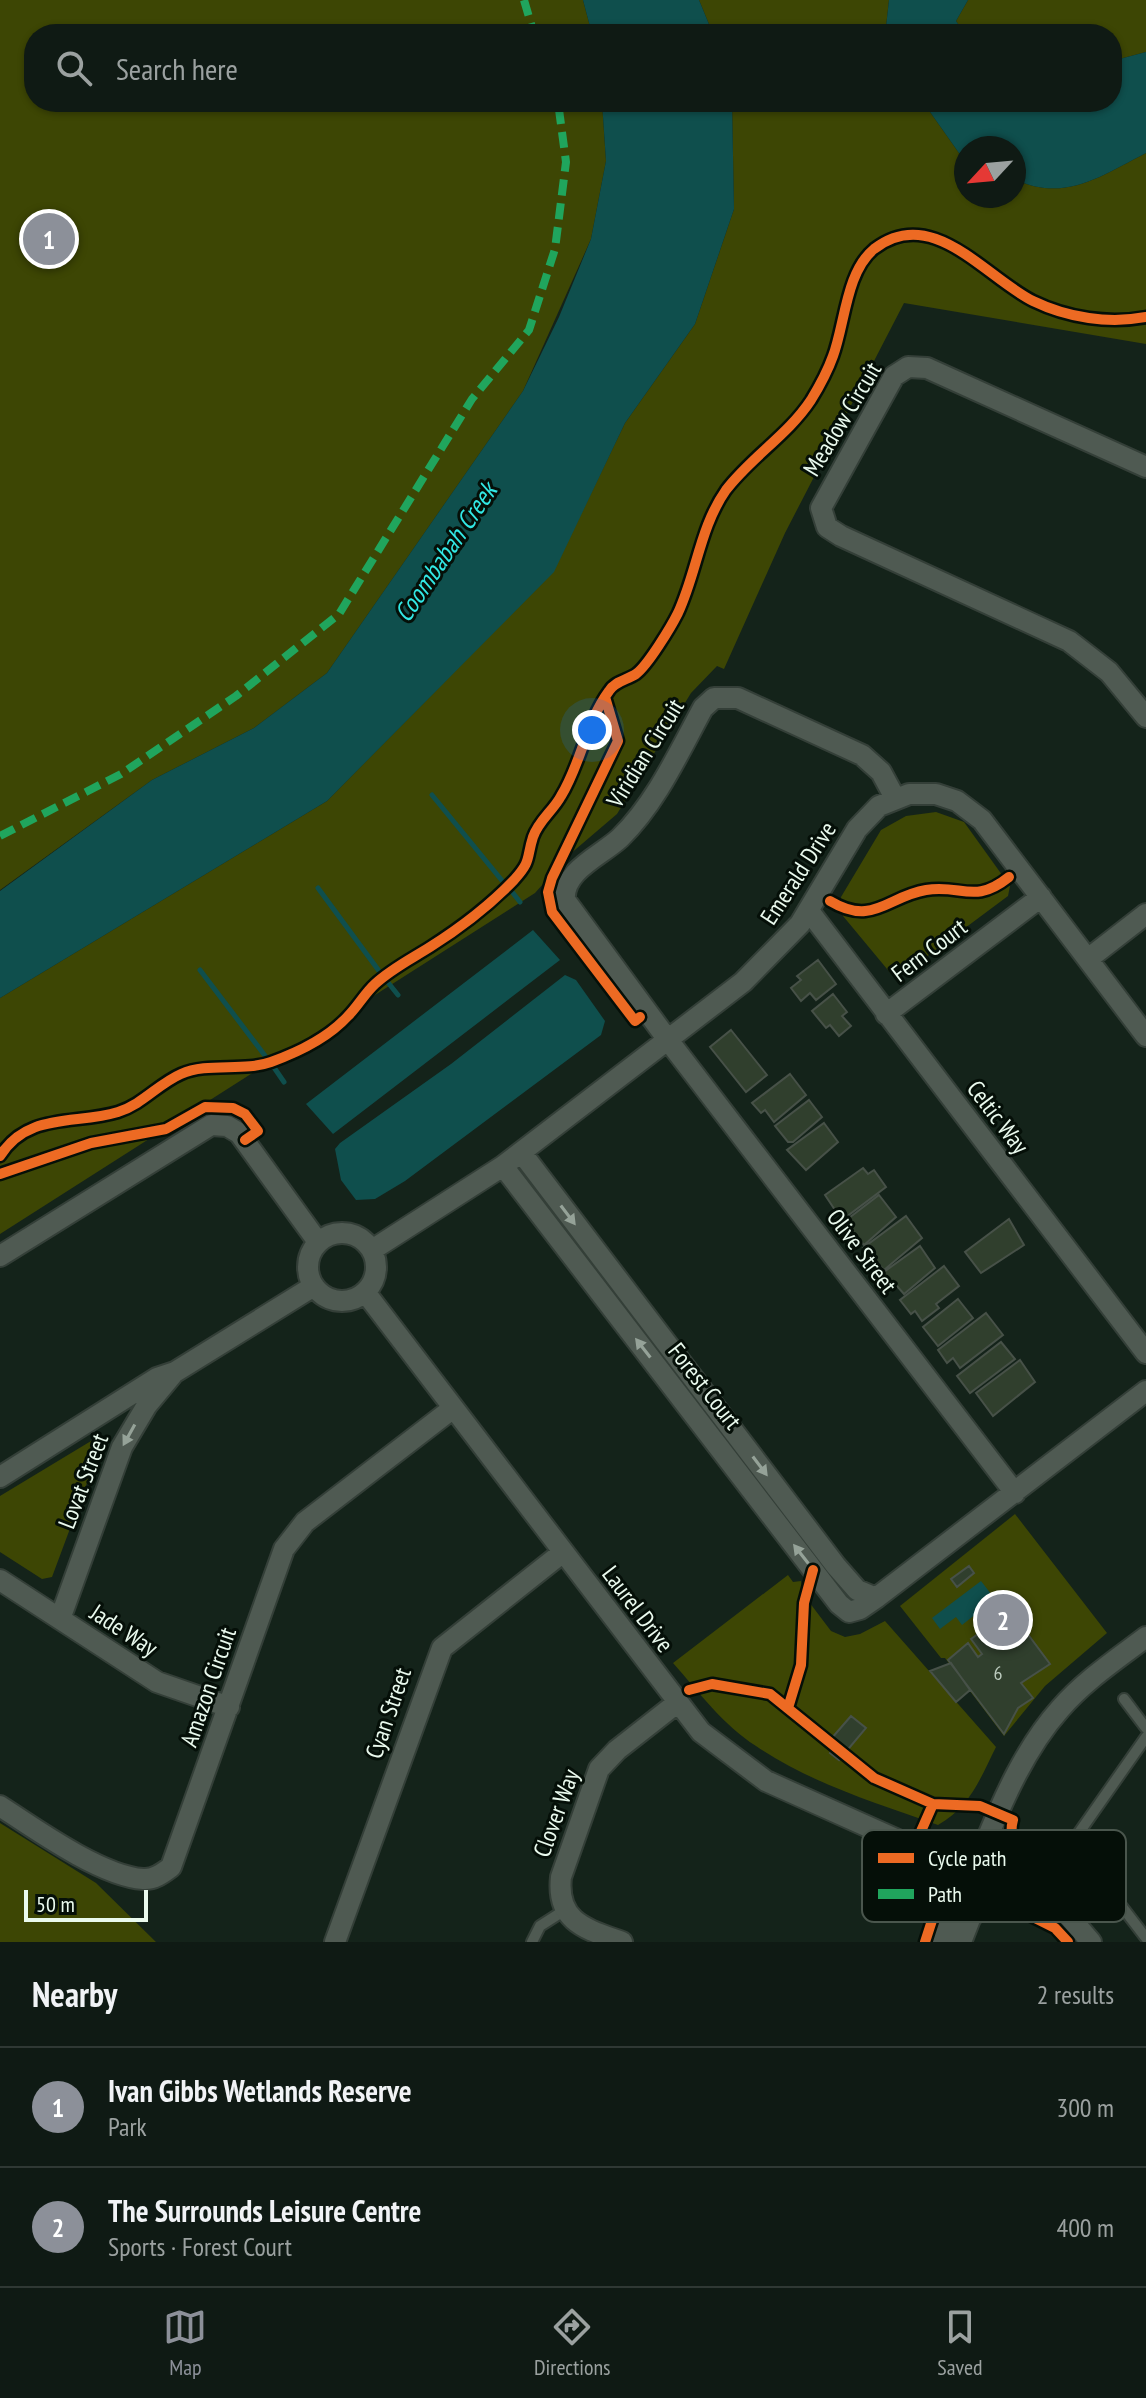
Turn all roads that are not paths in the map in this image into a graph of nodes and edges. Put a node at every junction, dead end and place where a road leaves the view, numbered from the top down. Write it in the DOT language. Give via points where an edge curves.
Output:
graph roads {
  1 [pos="1146,467"];
  2 [pos="1146,717"];
  3 [pos="895,798"];
  4 [pos="1041,897"];
  5 [pos="809,911"];
  6 [pos="1146,914"];
  7 [pos="1088,959"];
  8 [pos="886,1014"];
  9 [pos="1146,1036"];
  10 [pos="668,1040"];
  11 [pos="521,1152"];
  12 [pos="503,1166"];
  13 [pos="318,1242"];
  14 [pos="372,1250"];
  15 [pos="0,1256"];
  16 [pos="314,1286"];
  17 [pos="365,1292"];
  18 [pos="1146,1353"];
  19 [pos="175,1372"];
  20 [pos="1146,1391"];
  21 [pos="452,1409"];
  22 [pos="0,1477"];
  23 [pos="1015,1493"];
  24 [pos="562,1553"];
  25 [pos="0,1580"];
  26 [pos="876,1598"];
  27 [pos="60,1619"];
  28 [pos="1146,1637"];
  29 [pos="1124,1699"];
  30 [pos="677,1703"];
  31 [pos="229,1707"];
  32 [pos="1146,1728"];
  33 [pos="1146,1737"];
  34 [pos="0,1806"];
  35 [pos="875,1830"];
  36 [pos="991,1830"];
  37 [pos="1081,1830"];
  38 [pos="565,1910"];
  39 [pos="1126,1912"];
  40 [pos="948,1922"];
  41 [pos="969,1922"];
  42 [pos="1074,1922"];
  43 [pos="1146,1938"];
  44 [pos="335,1942"];
  45 [pos="532,1942"];
  46 [pos="622,1942"];
  47 [pos="941,1942"];
  48 [pos="961,1942"];
  49 [pos="1091,1942"];
  1 -- 2 [label="street, Meadow Circuit" via="927,368 908,367 894,376 821,508 827,527 841,536 1069,641 1109,672"];
  3 -- 4 [label="street" via="926,793 966,806"];
  3 -- 5 [label="street, Emerald Drive" via="860,824"];
  3 -- 10 [label="street, Viridian Circuit" via="881,772 862,755 738,698 722,696 708,703 644,809 620,838 576,873 565,893 574,916"];
  4 -- 7 [label="street"];
  4 -- 8 [label="street, Fern Court"];
  5 -- 8 [label="street, Celtic Way"];
  5 -- 10 [label="street, Emerald Drive" via="765,963"];
  6 -- 7 [label="street"];
  7 -- 9 [label="street"];
  8 -- 18 [label="street, Celtic Way"];
  10 -- 11 [label="street, Emerald Drive"];
  10 -- 23 [label="street, Olive Street"];
  11 -- 12 [label="street, Emerald Drive"];
  11 -- 26 [label="street, Forest Court, one-way" via="836,1566 857,1590"];
  12 -- 14 [label="street, Emerald Drive"];
  26 -- 12 [label="street, Forest Court, one-way" via="849,1612 839,1604"];
  13 -- 14 [label="street" via="343,1232"];
  13 -- 15 [label="street" via="239,1133 211,1125"];
  13 -- 16 [label="street" via="308,1263"];
  14 -- 17 [label="street" via="374,1278"];
  16 -- 17 [label="street" via="345,1301"];
  16 -- 19 [label="street, Lovat Street"];
  17 -- 21 [label="street, Laurel Drive"];
  19 -- 22 [label="street, Lovat Street" via="157,1378"];
  19 -- 27 [label="street, Lovat Street, one-way" via="122,1447"];
  20 -- 23 [label="street, Forest Court"];
  21 -- 24 [label="street, Laurel Drive"];
  21 -- 31 [label="street, Amazon Circuit" via="294,1535 278,1562"];
  23 -- 26 [label="street, Forest Court"];
  24 -- 30 [label="street, Laurel Drive"];
  24 -- 44 [label="street, Cyan Street" via="442,1648"];
  25 -- 27 [label="street, Jade Way"];
  27 -- 31 [label="street, Jade Way" via="157,1682"];
  28 -- 36 [label="street" via="1061,1707"];
  29 -- 32 [label="lane"];
  30 -- 35 [label="street, Laurel Drive" via="723,1751 766,1781"];
  30 -- 38 [label="street, Clover Way" via="608,1758 592,1782 561,1877 559,1895"];
  31 -- 34 [label="street, Amazon Circuit" via="175,1860 159,1876 143,1879 80,1856"];
  33 -- 37 [label="lane"];
  38 -- 45 [label="lane" via="540,1926"];
  38 -- 46 [label="street" via="582,1926"];
  39 -- 43 [label="lane"];
  40 -- 47 [label="street"];
  41 -- 48 [label="street"];
  42 -- 49 [label="street"];
}
